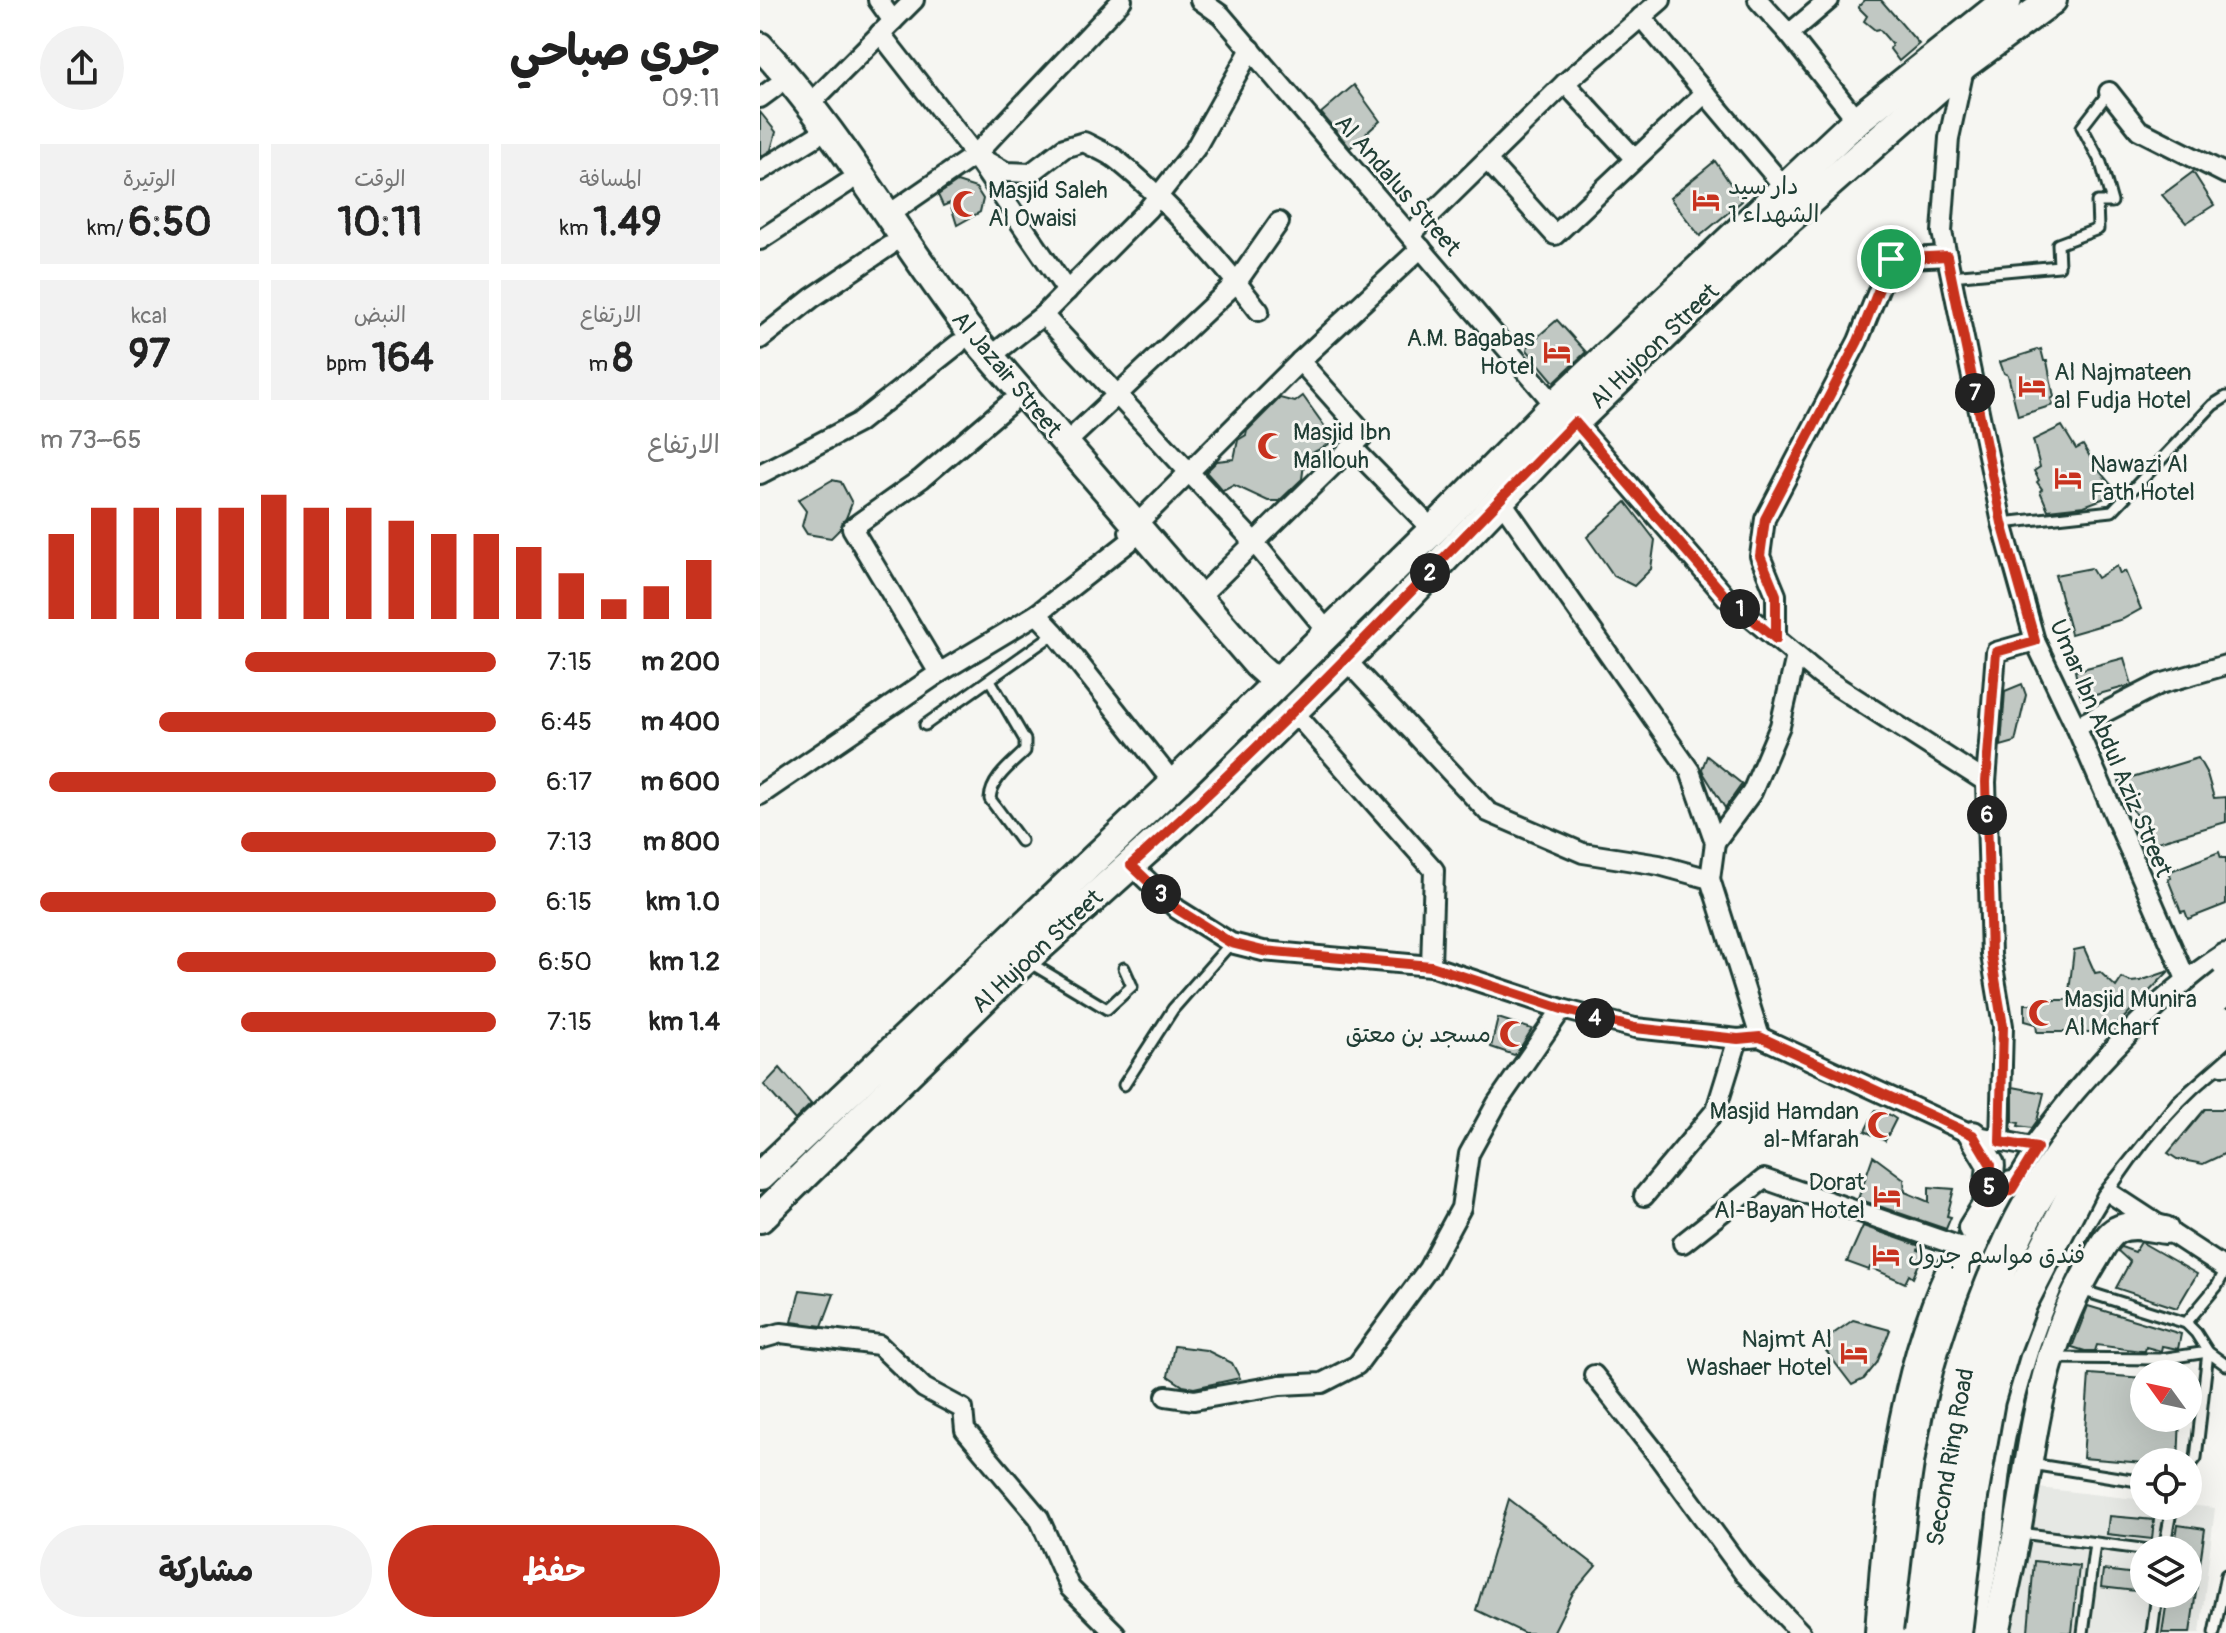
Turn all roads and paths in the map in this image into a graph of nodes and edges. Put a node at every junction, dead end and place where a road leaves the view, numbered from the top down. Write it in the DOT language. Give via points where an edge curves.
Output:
graph roads {
  1 [pos="878,0"];
  2 [pos="914,0"];
  3 [pos="1122,0"];
  4 [pos="1200,0"];
  5 [pos="1661,0"];
  6 [pos="1758,0"];
  7 [pos="1829,0"];
  8 [pos="2007,0"];
  9 [pos="2052,0"];
  10 [pos="1641,17"];
  11 [pos="886,27"];
  12 [pos="1789,34"];
  13 [pos="760,46"];
  14 [pos="1251,49"];
  15 [pos="1965,64"];
  16 [pos="1565,83"];
  17 [pos="765,85"];
  18 [pos="2109,92"];
  19 [pos="1705,93"];
  20 [pos="810,104"];
  21 [pos="1857,120"];
  22 [pos="815,137"];
  23 [pos="975,155"];
  24 [pos="1635,159"];
  25 [pos="1487,160"];
  26 [pos="760,171"];
  27 [pos="2226,174"];
  28 [pos="847,183"];
  29 [pos="1785,188"];
  30 [pos="1157,196"];
  31 [pos="888,215"];
  32 [pos="1279,222"];
  33 [pos="760,240"];
  34 [pos="1416,242"];
  35 [pos="889,246"];
  36 [pos="1947,256"];
  37 [pos="1951,276"];
  38 [pos="1237,282"];
  39 [pos="1067,291"];
  40 [pos="1259,311"];
  41 [pos="1043,315"];
  42 [pos="760,339"];
  43 [pos="958,344"];
  44 [pos="990,357"];
  45 [pos="1300,361"];
  46 [pos="1116,393"];
  47 [pos="2226,397"];
  48 [pos="1009,404"];
  49 [pos="1565,413"];
  50 [pos="1065,444"];
  51 [pos="1352,447"];
  52 [pos="1191,473"];
  53 [pos="760,474"];
  54 [pos="1500,499"];
  55 [pos="2002,523"];
  56 [pos="1433,530"];
  57 [pos="1130,535"];
  58 [pos="1253,541"];
  59 [pos="1199,597"];
  60 [pos="1037,614"];
  61 [pos="1055,633"];
  62 [pos="1329,633"];
  63 [pos="1776,639"];
  64 [pos="2035,641"];
  65 [pos="1796,656"];
  66 [pos="1345,659"];
  67 [pos="2226,665"];
  68 [pos="939,673"];
  69 [pos="1280,679"];
  70 [pos="990,680"];
  71 [pos="1255,703"];
  72 [pos="1293,711"];
  73 [pos="925,725"];
  74 [pos="2076,727"];
  75 [pos="1986,782"];
  76 [pos="1174,784"];
  77 [pos="760,795"];
  78 [pos="1021,841"];
  79 [pos="1715,842"];
  80 [pos="1131,865"];
  81 [pos="1710,879"];
  82 [pos="1231,943"];
  83 [pos="2226,957"];
  84 [pos="1025,959"];
  85 [pos="1431,966"];
  86 [pos="1124,968"];
  87 [pos="2187,983"];
  88 [pos="2226,986"];
  89 [pos="1562,1009"];
  90 [pos="1760,1037"];
  91 [pos="1738,1039"];
  92 [pos="2226,1050"];
  93 [pos="1124,1085"];
  94 [pos="1973,1135"];
  95 [pos="2000,1142"];
  96 [pos="2037,1148"];
  97 [pos="760,1176"];
  98 [pos="2106,1189"];
  99 [pos="1644,1196"];
  100 [pos="2000,1196"];
  101 [pos="760,1218"];
  102 [pos="2165,1230"];
  103 [pos="1683,1243"];
  104 [pos="1961,1247"];
  105 [pos="2226,1269"];
  106 [pos="2078,1289"];
  107 [pos="2186,1323"];
  108 [pos="760,1339"];
  109 [pos="2208,1352"];
  110 [pos="2050,1358"];
  111 [pos="2226,1365"];
  112 [pos="1594,1375"];
  113 [pos="1166,1396"];
  114 [pos="2197,1448"];
  115 [pos="2028,1463"];
  116 [pos="2130,1480"];
  117 [pos="2017,1533"];
  118 [pos="2095,1543"];
  119 [pos="2130,1548"];
  120 [pos="2226,1575"];
  121 [pos="2155,1608"];
  122 [pos="1115,1633"];
  123 [pos="1801,1633"];
  124 [pos="1879,1633"];
  125 [pos="1901,1633"];
  126 [pos="1922,1633"];
  127 [pos="1954,1633"];
  128 [pos="1975,1633"];
  129 [pos="1996,1633"];
  130 [pos="2083,1633"];
  131 [pos="2152,1633"];
  132 [pos="2214,1633"];
  1 -- 11 [label="street"];
  2 -- 11 [label="street"];
  3 -- 23 [label="street"];
  4 -- 14 [label="street, Al Andalus Street"];
  5 -- 10 [label="street"];
  6 -- 12 [label="street"];
  7 -- 12 [label="street"];
  8 -- 21 [label="main road, Al Hujoon Street"];
  9 -- 15 [label="main road, Al Hujoon Street"];
  10 -- 16 [label="street"];
  10 -- 19 [label="street"];
  11 -- 20 [label="street"];
  11 -- 23 [label="street"];
  12 -- 21 [label="street"];
  13 -- 20 [label="street, Al Jazair Street"];
  14 -- 30 [label="street" via="1195,149"];
  14 -- 34 [label="street, Al Andalus Street"];
  15 -- 36 [label="street, Umar Ibn Abdul Aziz Street" via="1949,138 1942,232"];
  15 -- 49 [label="main road, Al Hujoon Street"];
  16 -- 24 [label="street"];
  16 -- 25 [label="street"];
  17 -- 22 [label="street, Al Jazair Street"];
  18 -- 27 [label="street" via="2139,130"];
  18 -- 37 [label="lane" via="2082,127 2101,163 2112,202 2097,202 2098,229 2058,244 2059,266"];
  19 -- 24 [label="street"];
  19 -- 29 [label="street"];
  20 -- 31 [label="street, Al Jazair Street"];
  21 -- 29 [label="main road, Al Hujoon Street"];
  22 -- 26 [label="street"];
  22 -- 28 [label="street, Al Jazair Street"];
  23 -- 30 [label="street" via="1006,172 1031,173 1064,148 1084,142 1115,158"];
  23 -- 31 [label="street"];
  23 -- 39 [label="street"];
  24 -- 25 [label="street" via="1555,235"];
  25 -- 34 [label="street"];
  28 -- 33 [label="street"];
  28 -- 35 [label="street, Al Jazair Street"];
  29 -- 49 [label="main road, Al Hujoon Street"];
  30 -- 38 [label="street"];
  30 -- 39 [label="street"];
  31 -- 44 [label="street, Al Jazair Street"];
  32 -- 38 [label="street"];
  34 -- 45 [label="street"];
  34 -- 49 [label="street, Al Andalus Street"];
  35 -- 42 [label="street"];
  35 -- 43 [label="street, Al Jazair Street"];
  36 -- 37 [label="street, Umar Ibn Abdul Aziz Street"];
  36 -- 63 [label="street" via="1891,259 1858,341 1765,519 1760,556 1776,595"];
  37 -- 55 [label="street, Umar Ibn Abdul Aziz Street"];
  38 -- 40 [label="street"];
  38 -- 46 [label="street"];
  39 -- 41 [label="street"];
  41 -- 44 [label="street"];
  41 -- 46 [label="street"];
  43 -- 48 [label="street, Al Jazair Street"];
  43 -- 53 [label="street" via="858,423"];
  44 -- 50 [label="street, Al Jazair Street"];
  45 -- 51 [label="street" via="1365,434"];
  45 -- 52 [label="street"];
  46 -- 50 [label="street"];
  46 -- 52 [label="street"];
  47 -- 55 [label="lane" via="2112,511"];
  48 -- 57 [label="street, Al Jazair Street"];
  48 -- 68 [label="street" via="921,479 852,528"];
  49 -- 54 [label="main road, Al Hujoon Street"];
  49 -- 56 [label="main road, Al Hujoon Street"];
  49 -- 63 [label="street, Al Andalus Street" via="1726,597"];
  50 -- 57 [label="street, Al Jazair Street"];
  51 -- 56 [label="street"];
  51 -- 58 [label="street"];
  52 -- 57 [label="street"];
  52 -- 58 [label="street"];
  54 -- 66 [label="main road, Al Hujoon Street"];
  54 -- 79 [label="street" via="1690,771"];
  55 -- 64 [label="street, Umar Ibn Abdul Aziz Street"];
  56 -- 62 [label="main road, Al Hujoon Street"];
  57 -- 59 [label="street, Al Jazair Street"];
  57 -- 60 [label="street"];
  57 -- 71 [label="street, Al Jazair Street" via="1245,675"];
  58 -- 59 [label="street"];
  58 -- 62 [label="street"];
  59 -- 69 [label="street, Al Jazair Street" via="1262,670"];
  60 -- 61 [label="street"];
  60 -- 68 [label="street"];
  61 -- 70 [label="lane"];
  61 -- 76 [label="street"];
  62 -- 69 [label="main road, Al Hujoon Street"];
  63 -- 65 [label="street, Al Andalus Street"];
  64 -- 74 [label="street, Umar Ibn Abdul Aziz Street"];
  64 -- 75 [label="street" via="1996,652"];
  65 -- 75 [label="street, Al Andalus Street"];
  65 -- 79 [label="street" via="1780,726 1752,792"];
  66 -- 72 [label="main road, Al Hujoon Street"];
  66 -- 81 [label="street" via="1488,812 1583,853"];
  67 -- 74 [label="street" via="2160,684"];
  68 -- 77 [label="street"];
  69 -- 71 [label="main road, Al Hujoon Street"];
  70 -- 73 [label="lane"];
  70 -- 78 [label="lane" via="1025,740 1025,751 990,793"];
  71 -- 76 [label="main road, Al Hujoon Street"];
  72 -- 80 [label="main road, Al Hujoon Street"];
  72 -- 85 [label="street" via="1434,870"];
  74 -- 87 [label="street, Umar Ibn Abdul Aziz Street"];
  75 -- 95 [label="street" via="1991,955 2003,1026"];
  76 -- 97 [label="main road, Al Hujoon Street"];
  79 -- 81 [label="street"];
  80 -- 82 [label="street" via="1177,909"];
  80 -- 84 [label="main road, Al Hujoon Street"];
  81 -- 90 [label="street"];
  82 -- 85 [label="street" via="1263,951"];
  82 -- 93 [label="lane" via="1173,1009"];
  83 -- 87 [label="street"];
  84 -- 86 [label="lane" via="1107,1009 1132,986"];
  84 -- 101 [label="main road, Al Hujoon Street"];
  85 -- 89 [label="street"];
  87 -- 92 [label="street, Umar Ibn Abdul Aziz Street"];
  87 -- 96 [label="street" via="2120,1045"];
  88 -- 126 [label="highway, Second Ring Road, bridge" via="2140,1063 2067,1150 2032,1203 1982,1312 1962,1376 1949,1433"];
  89 -- 91 [label="street" via="1635,1028"];
  89 -- 113 [label="street" via="1469,1154 1461,1208 1428,1269 1357,1365 1322,1383 1194,1400"];
  90 -- 91 [label="street"];
  90 -- 94 [label="street"];
  91 -- 99 [label="street" via="1716,1110"];
  92 -- 98 [label="street" via="2147,1132"];
  92 -- 127 [label="highway, Second Ring Road, bridge" via="2159,1085 2082,1181 2020,1302 1987,1400"];
  94 -- 95 [label="street"];
  94 -- 100 [label="street" via="1991,1165"];
  95 -- 96 [label="street"];
  96 -- 98 [label="street"];
  96 -- 100 [label="street"];
  98 -- 102 [label="street"];
  98 -- 128 [label="street" via="2069,1253 2021,1373 2000,1467"];
  100 -- 104 [label="street"];
  100 -- 125 [label="highway" via="1963,1277 1929,1384 1913,1466"];
  102 -- 105 [label="street"];
  102 -- 106 [label="street" via="2117,1230"];
  103 -- 104 [label="street" via="1764,1179"];
  104 -- 124 [label="street" via="1936,1300 1904,1415"];
  105 -- 107 [label="lane"];
  106 -- 107 [label="lane"];
  106 -- 110 [label="street"];
  107 -- 109 [label="lane"];
  108 -- 122 [label="street" via="781,1333 879,1345 924,1388 963,1409 965,1430 1039,1518 1070,1588"];
  109 -- 110 [label="lane" via="2160,1359"];
  109 -- 111 [label="lane"];
  109 -- 114 [label="lane"];
  110 -- 115 [label="street"];
  112 -- 123 [label="street" via="1743,1572"];
  115 -- 116 [label="lane"];
  115 -- 117 [label="street"];
  117 -- 118 [label="lane"];
  117 -- 129 [label="street"];
  118 -- 119 [label="lane"];
  118 -- 130 [label="lane"];
  120 -- 132 [label="lane"];
  121 -- 131 [label="lane"];
}
